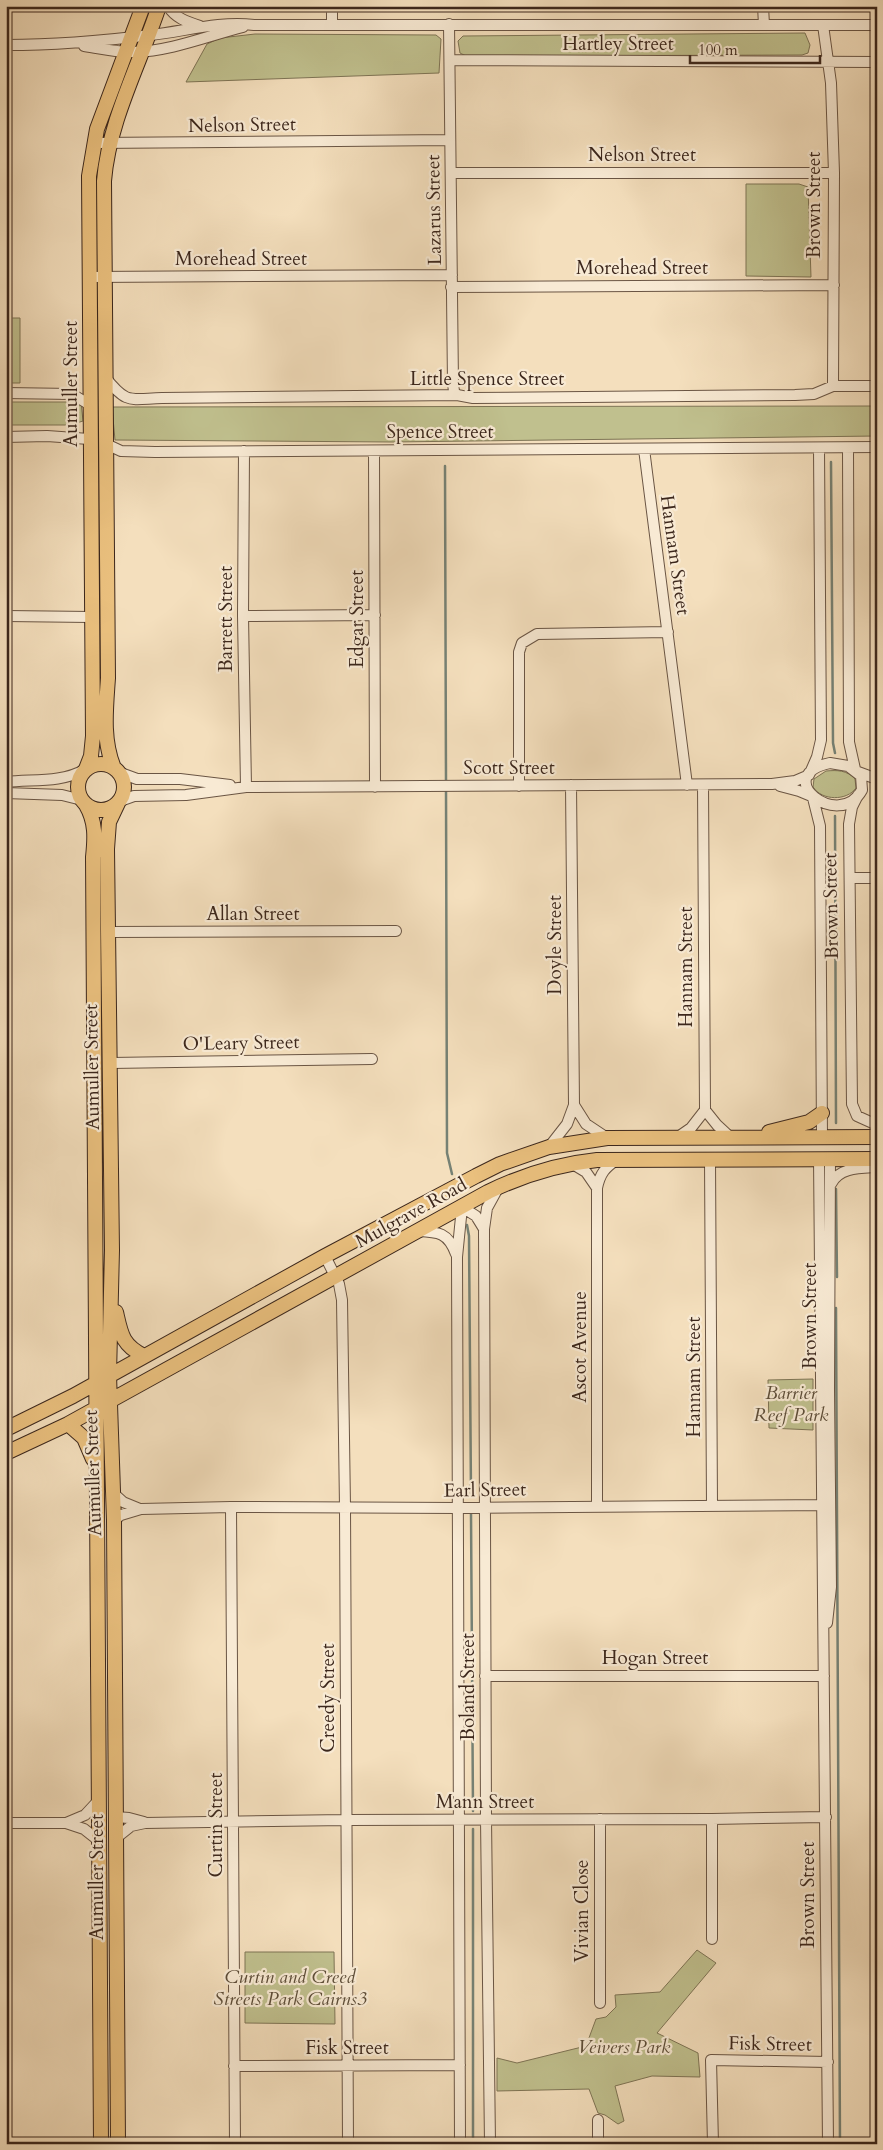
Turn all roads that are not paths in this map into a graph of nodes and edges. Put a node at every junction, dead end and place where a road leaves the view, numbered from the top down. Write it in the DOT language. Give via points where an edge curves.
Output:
graph roads {
  1 [pos="143,6"];
  2 [pos="159,6"];
  3 [pos="168,6"];
  4 [pos="332,6"];
  5 [pos="763,6"];
  6 [pos="332,24"];
  7 [pos="449,24"];
  8 [pos="254,25"];
  9 [pos="764,25"];
  10 [pos="823,25"];
  11 [pos="877,25"];
  12 [pos="202,27"];
  13 [pos="133,36"];
  14 [pos="149,36"];
  15 [pos="6,45"];
  16 [pos="72,45"];
  17 [pos="126,52"];
  18 [pos="143,52"];
  19 [pos="450,60"];
  20 [pos="828,62"];
  21 [pos="877,62"];
  22 [pos="450,140"];
  23 [pos="94,143"];
  24 [pos="110,144"];
  25 [pos="451,173"];
  26 [pos="834,173"];
  27 [pos="452,275"];
  28 [pos="96,277"];
  29 [pos="834,285"];
  30 [pos="452,287"];
  31 [pos="105,376"];
  32 [pos="90,379"];
  33 [pos="833,386"];
  34 [pos="877,386"];
  35 [pos="6,393"];
  36 [pos="72,394"];
  37 [pos="457,395"];
  38 [pos="90,405"];
  39 [pos="6,437"];
  40 [pos="89,440"];
  41 [pos="106,444"];
  42 [pos="819,448"];
  43 [pos="848,448"];
  44 [pos="877,448"];
  45 [pos="644,449"];
  46 [pos="244,451"];
  47 [pos="374,451"];
  48 [pos="106,554"];
  49 [pos="90,599"];
  50 [pos="375,614"];
  51 [pos="6,616"];
  52 [pos="243,616"];
  53 [pos="90,617"];
  54 [pos="668,632"];
  55 [pos="821,740"];
  56 [pos="849,742"];
  57 [pos="834,763"];
  58 [pos="85,770"];
  59 [pos="116,770"];
  60 [pos="856,770"];
  61 [pos="809,774"];
  62 [pos="877,779"];
  63 [pos="6,782"];
  64 [pos="772,784"];
  65 [pos="571,785"];
  66 [pos="687,785"];
  67 [pos="703,785"];
  68 [pos="519,786"];
  69 [pos="877,786"];
  70 [pos="246,787"];
  71 [pos="375,787"];
  72 [pos="6,793"];
  73 [pos="859,795"];
  74 [pos="813,798"];
  75 [pos="119,802"];
  76 [pos="84,803"];
  77 [pos="835,804"];
  78 [pos="849,824"];
  79 [pos="820,826"];
  80 [pos="850,878"];
  81 [pos="877,878"];
  82 [pos="396,931"];
  83 [pos="109,932"];
  84 [pos="372,1059"];
  85 [pos="111,1063"];
  86 [pos="574,1105"];
  87 [pos="705,1110"];
  88 [pos="822,1113"];
  89 [pos="877,1125"];
  90 [pos="822,1136"];
  91 [pos="607,1138"];
  92 [pos="675,1138"];
  93 [pos="731,1138"];
  94 [pos="749,1138"];
  95 [pos="877,1138"];
  96 [pos="549,1147"];
  97 [pos="824,1158"];
  98 [pos="620,1159"];
  99 [pos="710,1159"];
  100 [pos="877,1159"];
  101 [pos="571,1163"];
  102 [pos="877,1167"];
  103 [pos="112,1172"];
  104 [pos="830,1184"];
  105 [pos="498,1187"];
  106 [pos="597,1188"];
  107 [pos="462,1207"];
  108 [pos="484,1229"];
  109 [pos="96,1230"];
  110 [pos="417,1231"];
  111 [pos="325,1256"];
  112 [pos="457,1257"];
  113 [pos="335,1276"];
  114 [pos="112,1284"];
  115 [pos="144,1356"];
  116 [pos="109,1375"];
  117 [pos="95,1384"];
  118 [pos="109,1402"];
  119 [pos="96,1409"];
  120 [pos="68,1424"];
  121 [pos="6,1429"];
  122 [pos="6,1454"];
  123 [pos="96,1470"];
  124 [pos="113,1493"];
  125 [pos="826,1505"];
  126 [pos="597,1506"];
  127 [pos="712,1506"];
  128 [pos="231,1507"];
  129 [pos="345,1507"];
  130 [pos="485,1507"];
  131 [pos="458,1508"];
  132 [pos="141,1509"];
  133 [pos="114,1520"];
  134 [pos="114,1564"];
  135 [pos="97,1626"];
  136 [pos="485,1676"];
  137 [pos="824,1676"];
  138 [pos="98,1801"];
  139 [pos="116,1817"];
  140 [pos="826,1817"];
  141 [pos="600,1819"];
  142 [pos="712,1819"];
  143 [pos="346,1820"];
  144 [pos="460,1820"];
  145 [pos="486,1820"];
  146 [pos="233,1822"];
  147 [pos="6,1823"];
  148 [pos="66,1823"];
  149 [pos="145,1823"];
  150 [pos="116,1838"];
  151 [pos="98,1840"];
  152 [pos="98,1880"];
  153 [pos="712,1939"];
  154 [pos="600,2003"];
  155 [pos="828,2062"];
  156 [pos="460,2064"];
  157 [pos="348,2065"];
  158 [pos="234,2066"];
  159 [pos="117,2080"];
  160 [pos="598,2120"];
  161 [pos="101,2140"];
  162 [pos="118,2144"];
  163 [pos="235,2144"];
  164 [pos="348,2144"];
  165 [pos="460,2144"];
  166 [pos="490,2144"];
  167 [pos="598,2144"];
  168 [pos="713,2144"];
  169 [pos="828,2144"];
  1 -- 13 [label="main road, Aumuller Street"];
  2 -- 14 [label="main road, Aumuller Street"];
  3 -- 12 [label="street" via="179,18"];
  4 -- 6 [label="street"];
  5 -- 9 [label="street"];
  6 -- 7 [label="street, Hartley Street"];
  6 -- 8 [label="street, Hartley Street"];
  7 -- 9 [label="street, Hartley Street"];
  7 -- 19 [label="street, Lazarus Street"];
  8 -- 12 [label="street, Hartley Street" via="234,22"];
  8 -- 18 [label="street, Hartley Street" via="222,31 187,44"];
  9 -- 10 [label="street, Hartley Street"];
  10 -- 11 [label="street, Hartley Street"];
  10 -- 20 [label="street, Brown Street"];
  12 -- 14 [label="street, Hartley Street"];
  13 -- 14 [label="street, Hartley Street"];
  13 -- 16 [label="street, Hartley Street"];
  13 -- 17 [label="main road, Aumuller Street"];
  14 -- 18 [label="main road, Aumuller Street"];
  15 -- 16 [label="street, Hartley Street"];
  16 -- 17 [label="street, Hartley Street"];
  17 -- 18 [label="street, Hartley Street"];
  17 -- 23 [label="main road, Aumuller Street"];
  18 -- 24 [label="main road, Aumuller Street"];
  19 -- 20 [label="street, Hartley Street"];
  19 -- 22 [label="street, Lazarus Street"];
  20 -- 21 [label="street, Hartley Street"];
  20 -- 26 [label="street, Brown Street"];
  22 -- 24 [label="street, Nelson Street"];
  22 -- 25 [label="street, Lazarus Street"];
  23 -- 24 [label="street, Nelson Street"];
  23 -- 28 [label="main road, Aumuller Street" via="89,176"];
  24 -- 28 [label="main road, Aumuller Street"];
  25 -- 26 [label="street, Nelson Street"];
  25 -- 27 [label="street, Lazarus Street"];
  26 -- 29 [label="street, Brown Street"];
  27 -- 28 [label="street, Morehead Street"];
  27 -- 30 [label="street, Lazarus Street"];
  28 -- 31 [label="main road, Aumuller Street"];
  28 -- 32 [label="main road, Aumuller Street"];
  29 -- 30 [label="street, Morehead Street"];
  29 -- 33 [label="street, Brown Street"];
  30 -- 37 [label="street, Lazarus Street" via="453,384"];
  31 -- 37 [label="street, Little Spence Street" via="120,395 134,400"];
  31 -- 41 [label="main road, Aumuller Street"];
  32 -- 36 [label="street"];
  32 -- 38 [label="main road, Aumuller Street"];
  33 -- 34 [label="street, Little Spence Street"];
  33 -- 37 [label="street, Little Spence Street" via="803,395 473,398"];
  35 -- 36 [label="street"];
  36 -- 38 [label="street"];
  38 -- 40 [label="main road, Aumuller Street"];
  39 -- 40 [label="street, Spence Street"];
  40 -- 41 [label="main road, Spence Street"];
  40 -- 49 [label="main road, Aumuller Street"];
  41 -- 46 [label="street, Spence Street" via="126,451"];
  41 -- 48 [label="main road, Aumuller Street"];
  42 -- 43 [label="street, Spence Street"];
  42 -- 45 [label="street, Spence Street"];
  42 -- 55 [label="street"];
  43 -- 44 [label="street, Spence Street"];
  43 -- 56 [label="street"];
  45 -- 47 [label="street, Spence Street"];
  45 -- 54 [label="street, Hannam Street"];
  46 -- 47 [label="street, Spence Street"];
  46 -- 52 [label="street, Barrett Street"];
  47 -- 50 [label="street, Edgar Street"];
  48 -- 49 [label="main road" via="97,556 96,586"];
  48 -- 59 [label="main road, Aumuller Street" via="106,737"];
  49 -- 53 [label="main road, Aumuller Street"];
  50 -- 52 [label="street"];
  50 -- 71 [label="street, Edgar Street"];
  51 -- 53 [label="street"];
  52 -- 70 [label="street, Barrett Street"];
  53 -- 58 [label="main road, Aumuller Street" via="92,746"];
  54 -- 66 [label="street, Hannam Street"];
  54 -- 68 [label="street" via="537,634 522,643 519,652"];
  55 -- 57 [label="street" via="825,757"];
  55 -- 61 [label="street"];
  56 -- 57 [label="street" via="844,758"];
  56 -- 60 [label="street"];
  57 -- 60 [label="street"];
  57 -- 61 [label="street" via="820,766"];
  58 -- 59 [label="main road" via="101,764"];
  58 -- 63 [label="street" via="71,777"];
  58 -- 76 [label="main road" via="77,790"];
  59 -- 70 [label="street, Scott Street" via="138,779 180,779"];
  59 -- 75 [label="main road" via="124,782"];
  60 -- 62 [label="street"];
  60 -- 73 [label="street" via="863,783"];
  61 -- 64 [label="street, Scott Street" via="798,780"];
  61 -- 74 [label="street" via="806,786"];
  64 -- 67 [label="street, Scott Street"];
  64 -- 74 [label="street, Scott Street"];
  65 -- 66 [label="street, Scott Street"];
  65 -- 68 [label="street, Scott Street"];
  65 -- 86 [label="street, Doyle Street"];
  66 -- 67 [label="street, Scott Street"];
  67 -- 87 [label="street, Hannam Street"];
  68 -- 71 [label="street, Scott Street"];
  69 -- 73 [label="street"];
  70 -- 71 [label="street, Scott Street"];
  70 -- 75 [label="street, Scott Street" via="186,795 134,796"];
  72 -- 76 [label="street" via="62,795"];
  73 -- 77 [label="street" via="849,802"];
  73 -- 78 [label="street, Brown Street"];
  74 -- 77 [label="street"];
  74 -- 79 [label="street, Brown Street"];
  75 -- 76 [label="main road" via="106,810"];
  75 -- 83 [label="main road, Aumuller Street" via="111,817 108,836"];
  76 -- 109 [label="main road, Aumuller Street" via="92,816 95,830 92,957"];
  77 -- 78 [label="street" via="846,812"];
  77 -- 79 [label="street, Brown Street" via="824,812"];
  78 -- 80 [label="street, Brown Street"];
  79 -- 88 [label="street, Brown Street"];
  80 -- 81 [label="street"];
  80 -- 89 [label="street, Brown Street" via="853,1110 859,1117"];
  82 -- 83 [label="street, Allan Street"];
  83 -- 85 [label="main road, Aumuller Street"];
  84 -- 85 [label="street, O'Leary Street"];
  85 -- 103 [label="main road, Aumuller Street"];
  86 -- 91 [label="street" via="586,1124"];
  86 -- 96 [label="street, Doyle Street" via="567,1124"];
  87 -- 92 [label="street" via="691,1128"];
  87 -- 93 [label="street"];
  88 -- 90 [label="street, Brown Street"];
  88 -- 94 [label="main road" via="809,1122"];
  90 -- 94 [label="main road, Mulgrave Road"];
  90 -- 95 [label="main road, Mulgrave Road"];
  90 -- 97 [label="main road, Brown Street"];
  91 -- 92 [label="main road, Mulgrave Road"];
  91 -- 96 [label="main road, Mulgrave Road"];
  92 -- 93 [label="main road, Mulgrave Road"];
  93 -- 94 [label="main road, Mulgrave Road"];
  96 -- 111 [label="main road, Mulgrave Road" via="500,1164"];
  97 -- 99 [label="main road, Mulgrave Road"];
  97 -- 100 [label="main road, Mulgrave Road"];
  97 -- 104 [label="street, Brown Street"];
  97 -- 125 [label="street, Brown Street"];
  98 -- 99 [label="main road, Mulgrave Road"];
  98 -- 101 [label="main road, Mulgrave Road"];
  98 -- 106 [label="street, Ascot Avenue" via="603,1171"];
  99 -- 127 [label="street, Hannam Street"];
  101 -- 105 [label="main road, Mulgrave Road"];
  101 -- 106 [label="street" via="586,1172"];
  102 -- 104 [label="street" via="846,1171"];
  103 -- 109 [label="main road" via="106,1200 106,1225 104,1230"];
  103 -- 114 [label="main road, Aumuller Street"];
  104 -- 125 [label="street, Brown Street"];
  105 -- 107 [label="main road, Mulgrave Road"];
  105 -- 108 [label="street, Boland Street" via="487,1208"];
  106 -- 126 [label="street, Ascot Avenue"];
  107 -- 108 [label="street" via="476,1216"];
  107 -- 110 [label="main road, Mulgrave Road"];
  107 -- 112 [label="street, Boland Street"];
  108 -- 130 [label="street, Boland Street"];
  109 -- 117 [label="main road, Aumuller Street"];
  110 -- 112 [label="street, Boland Street" via="446,1236 452,1242"];
  110 -- 113 [label="main road, Mulgrave Road"];
  111 -- 113 [label="street, Creedy Street"];
  111 -- 115 [label="main road, Mulgrave Road"];
  112 -- 131 [label="street, Boland Street"];
  113 -- 118 [label="main road, Mulgrave Road"];
  113 -- 129 [label="street, Creedy Street" via="342,1300"];
  114 -- 115 [label="main road" via="120,1333 132,1350"];
  114 -- 116 [label="main road, Aumuller Street"];
  115 -- 116 [label="main road, Mulgrave Road"];
  116 -- 117 [label="main road, Mulgrave Road"];
  116 -- 118 [label="main road, Aumuller Street"];
  117 -- 119 [label="main road, Aumuller Street"];
  117 -- 121 [label="main road, Mulgrave Road"];
  118 -- 119 [label="main road, Mulgrave Road"];
  118 -- 124 [label="main road, Aumuller Street"];
  119 -- 120 [label="main road, Mulgrave Road"];
  119 -- 123 [label="main road, Aumuller Street"];
  120 -- 122 [label="main road, Mulgrave Road"];
  120 -- 123 [label="main road" via="88,1444"];
  123 -- 135 [label="main road, Aumuller Street"];
  124 -- 132 [label="street, Earl Street" via="123,1502"];
  124 -- 133 [label="main road, Aumuller Street"];
  125 -- 127 [label="street, Earl Street"];
  125 -- 137 [label="street, Brown Street" via="831,1587"];
  126 -- 127 [label="street, Earl Street"];
  126 -- 130 [label="street, Earl Street"];
  128 -- 129 [label="street, Earl Street"];
  128 -- 132 [label="street, Earl Street"];
  128 -- 146 [label="street, Curtin Street"];
  129 -- 131 [label="street, Earl Street"];
  129 -- 143 [label="street, Creedy Street"];
  130 -- 131 [label="street, Earl Street"];
  130 -- 136 [label="street, Boland Street"];
  131 -- 144 [label="street, Boland Street"];
  132 -- 133 [label="street, Earl Street"];
  133 -- 134 [label="main road, Aumuller Street"];
  134 -- 135 [label="main road" via="106,1564 102,1570 102,1601"];
  134 -- 139 [label="main road, Aumuller Street"];
  135 -- 138 [label="main road, Aumuller Street"];
  136 -- 137 [label="street, Hogan Street"];
  136 -- 145 [label="street, Boland Street"];
  137 -- 140 [label="street, Brown Street"];
  138 -- 148 [label="street" via="85,1815"];
  138 -- 151 [label="main road, Aumuller Street"];
  139 -- 149 [label="street, Mann Street"];
  139 -- 150 [label="main road, Aumuller Street"];
  139 -- 152 [label="main road" via="105,1825 104,1859"];
  140 -- 142 [label="street, Mann Street"];
  140 -- 155 [label="street, Brown Street"];
  141 -- 142 [label="street, Mann Street"];
  141 -- 145 [label="street, Mann Street"];
  141 -- 154 [label="street, Vivian Close"];
  142 -- 153 [label="street"];
  143 -- 144 [label="street, Mann Street"];
  143 -- 146 [label="street, Mann Street"];
  143 -- 157 [label="street, Creedy Street"];
  144 -- 145 [label="street, Mann Street"];
  144 -- 156 [label="street, Boland Street"];
  145 -- 166 [label="street, Boland Street"];
  146 -- 149 [label="street, Mann Street"];
  146 -- 158 [label="street, Curtin Street"];
  147 -- 148 [label="street"];
  148 -- 151 [label="street"];
  149 -- 150 [label="street, Mann Street" via="131,1826"];
  150 -- 159 [label="main road, Aumuller Street"];
  151 -- 152 [label="main road, Aumuller Street"];
  152 -- 161 [label="main road, Aumuller Street"];
  155 -- 168 [label="street, Fisk Street" via="711,2060"];
  155 -- 169 [label="street, Brown Street"];
  156 -- 157 [label="street, Fisk Street"];
  156 -- 165 [label="street, Boland Street"];
  157 -- 158 [label="street, Fisk Street"];
  157 -- 164 [label="street, Creedy Street"];
  158 -- 163 [label="street, Curtin Street"];
  159 -- 161 [label="main road" via="111,2131"];
  159 -- 162 [label="main road, Aumuller Street"];
  160 -- 167 [label="street"];
}
